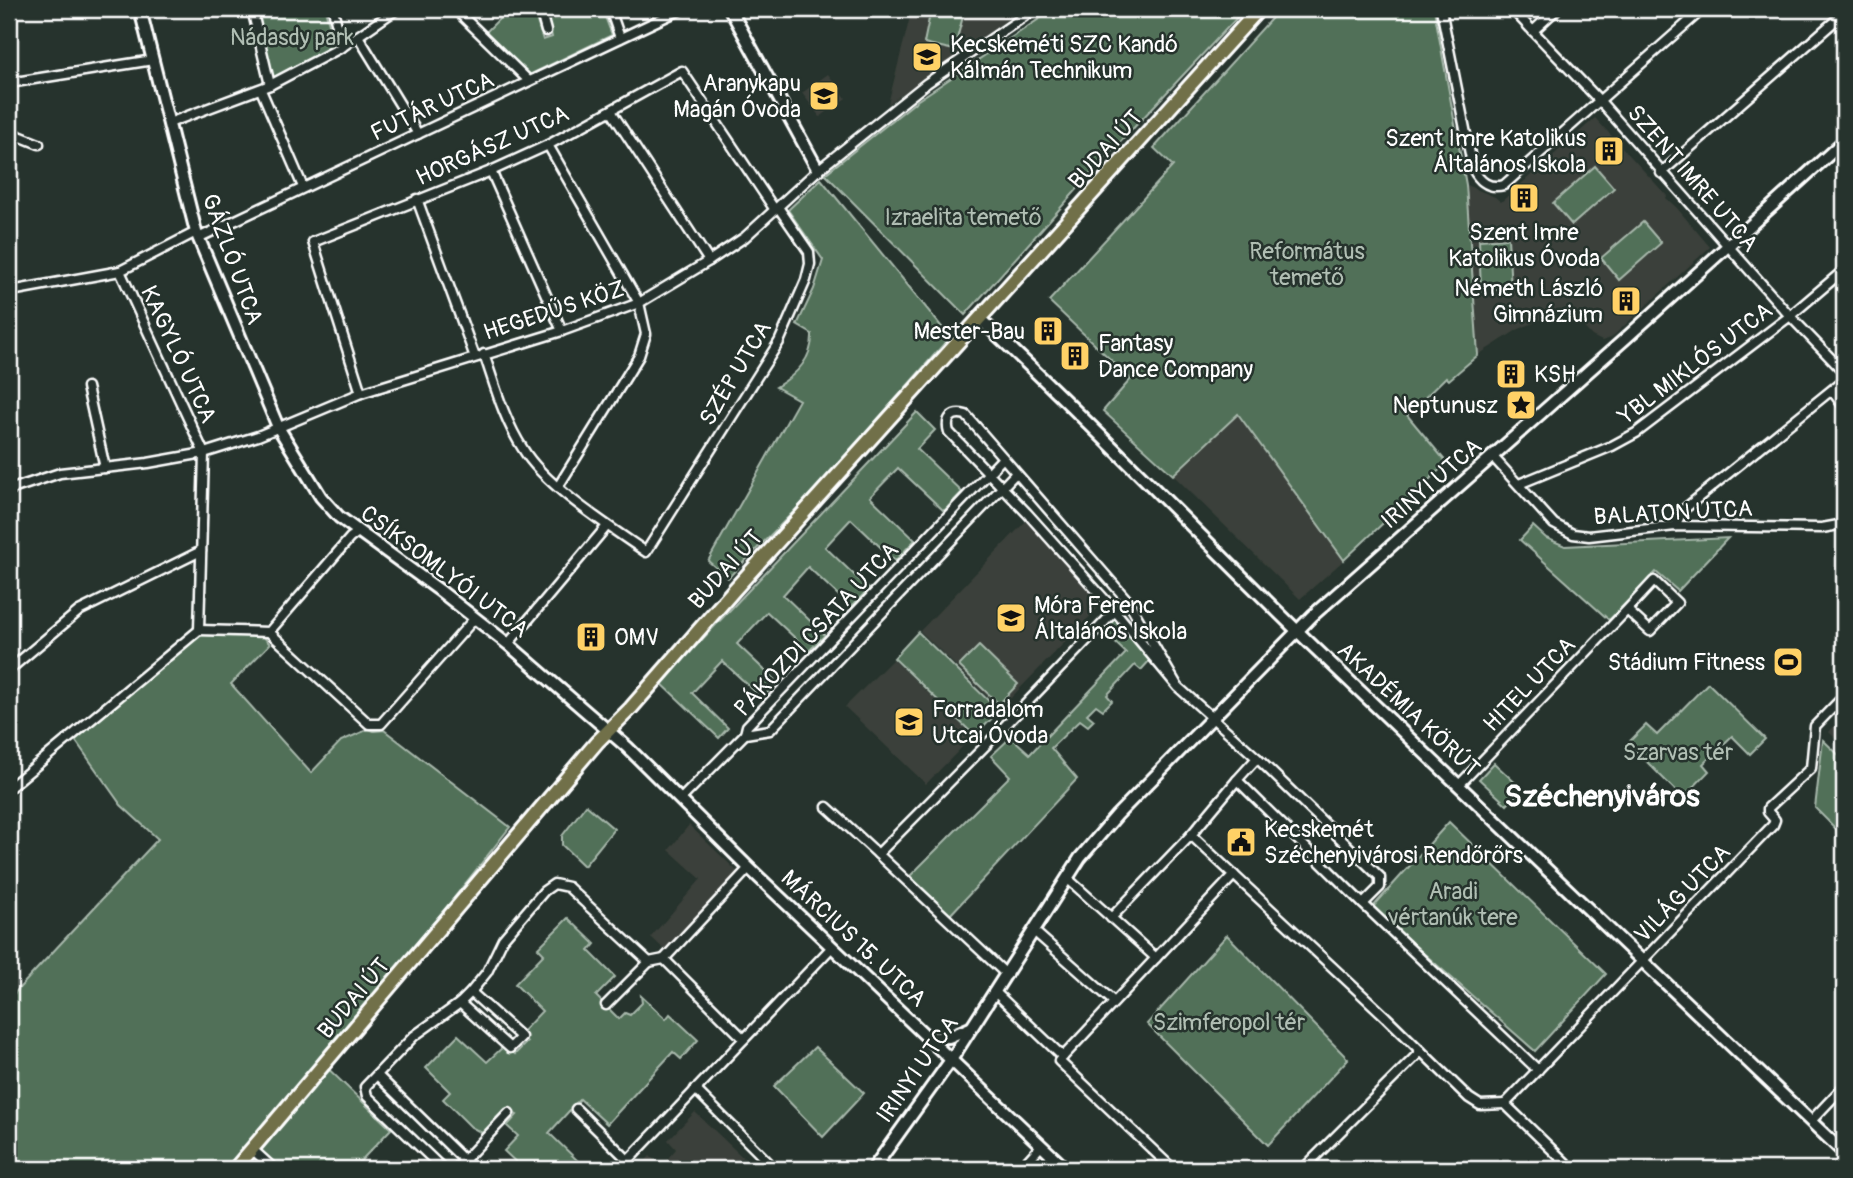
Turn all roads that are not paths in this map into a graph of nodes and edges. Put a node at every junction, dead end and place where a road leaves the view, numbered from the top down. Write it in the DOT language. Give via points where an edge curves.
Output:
graph roads {
  1 [pos="140,9"];
  2 [pos="252,9"];
  3 [pos="333,9"];
  4 [pos="397,9"];
  5 [pos="455,9"];
  6 [pos="565,9"];
  7 [pos="610,9"];
  8 [pos="682,9"];
  9 [pos="730,9"];
  10 [pos="1035,9"];
  11 [pos="1259,9"];
  12 [pos="1441,9"];
  13 [pos="1512,9"];
  14 [pos="1557,9"];
  15 [pos="1703,9"];
  16 [pos="541,12"];
  17 [pos="1844,13"];
  18 [pos="546,31"];
  19 [pos="1533,31"];
  20 [pos="358,36"];
  21 [pos="620,38"];
  22 [pos="342,47"];
  23 [pos="153,60"];
  24 [pos="682,71"];
  25 [pos="529,81"];
  26 [pos="9,83"];
  27 [pos="271,85"];
  28 [pos="261,90"];
  29 [pos="1599,100"];
  30 [pos="611,111"];
  31 [pos="169,123"];
  32 [pos="9,132"];
  33 [pos="418,134"];
  34 [pos="1844,141"];
  35 [pos="39,145"];
  36 [pos="548,145"];
  37 [pos="818,170"];
  38 [pos="491,171"];
  39 [pos="1661,173"];
  40 [pos="303,187"];
  41 [pos="417,199"];
  42 [pos="776,209"];
  43 [pos="197,235"];
  44 [pos="1727,246"];
  45 [pos="709,261"];
  46 [pos="1844,270"];
  47 [pos="120,271"];
  48 [pos="10,289"];
  49 [pos="639,303"];
  50 [pos="1790,316"];
  51 [pos="980,319"];
  52 [pos="562,331"];
  53 [pos="484,354"];
  54 [pos="475,357"];
  55 [pos="1844,372"];
  56 [pos="1844,380"];
  57 [pos="87,387"];
  58 [pos="1833,391"];
  59 [pos="361,393"];
  60 [pos="1844,407"];
  61 [pos="278,427"];
  62 [pos="204,453"];
  63 [pos="1493,457"];
  64 [pos="1003,458"];
  65 [pos="105,468"];
  66 [pos="1016,472"];
  67 [pos="988,473"];
  68 [pos="1519,484"];
  69 [pos="558,487"];
  70 [pos="1001,488"];
  71 [pos="9,490"];
  72 [pos="1844,525"];
  73 [pos="607,526"];
  74 [pos="1675,526"];
  75 [pos="358,532"];
  76 [pos="201,551"];
  77 [pos="1128,601"];
  78 [pos="1627,610"];
  79 [pos="1115,611"];
  80 [pos="475,618"];
  81 [pos="199,630"];
  82 [pos="1297,631"];
  83 [pos="269,632"];
  84 [pos="508,644"];
  85 [pos="9,670"];
  86 [pos="1178,687"];
  87 [pos="1844,695"];
  88 [pos="1212,717"];
  89 [pos="608,731"];
  90 [pos="745,733"];
  91 [pos="1257,758"];
  92 [pos="1237,780"];
  93 [pos="1459,785"];
  94 [pos="9,789"];
  95 [pos="680,800"];
  96 [pos="827,807"];
  97 [pos="1191,835"];
  98 [pos="877,854"];
  99 [pos="750,869"];
  100 [pos="1234,875"];
  101 [pos="1067,878"];
  102 [pos="1363,904"];
  103 [pos="1111,918"];
  104 [pos="1035,932"];
  105 [pos="832,947"];
  106 [pos="1156,958"];
  107 [pos="664,959"];
  108 [pos="649,962"];
  109 [pos="1642,962"];
  110 [pos="1007,975"];
  111 [pos="471,992"];
  112 [pos="995,992"];
  113 [pos="1114,1002"];
  114 [pos="460,1003"];
  115 [pos="607,1005"];
  116 [pos="972,1027"];
  117 [pos="929,1038"];
  118 [pos="744,1039"];
  119 [pos="1421,1051"];
  120 [pos="1063,1057"];
  121 [pos="951,1060"];
  122 [pos="1538,1070"];
  123 [pos="377,1075"];
  124 [pos="1844,1086"];
  125 [pos="695,1089"];
  126 [pos="1505,1104"];
  127 [pos="576,1109"];
  128 [pos="509,1114"];
  129 [pos="1811,1121"];
  130 [pos="1041,1146"];
  131 [pos="252,1149"];
  132 [pos="1844,1153"];
  133 [pos="464,1160"];
  134 [pos="629,1161"];
  135 [pos="235,1169"];
  136 [pos="274,1169"];
  137 [pos="443,1169"];
  138 [pos="456,1169"];
  139 [pos="473,1169"];
  140 [pos="620,1169"];
  141 [pos="775,1169"];
  142 [pos="873,1169"];
  143 [pos="1020,1169"];
  144 [pos="1066,1169"];
  145 [pos="1173,1169"];
  146 [pos="1303,1169"];
  147 [pos="1572,1169"];
  1 -- 23 [label="street, GÁZLÓ UTCA"];
  2 -- 27 [label="street"];
  3 -- 22 [label="street"];
  4 -- 20 [label="street"];
  5 -- 25 [label="street"];
  6 -- 16 [label="street"];
  7 -- 21 [label="street"];
  8 -- 21 [label="street, FUTÁR UTCA"];
  9 -- 37 [label="street"];
  10 -- 37 [label="street, HEGEDŰS KÖZ" via="928,83"];
  11 -- 51 [label="main road, BUDAI ÚT"];
  12 -- 29 [label="street" via="1473,169 1488,185 1504,185"];
  13 -- 19 [label="street, SZENT IMRE UTCA"];
  14 -- 19 [label="street"];
  15 -- 29 [label="street"];
  16 -- 18 [label="street"];
  17 -- 39 [label="street"];
  19 -- 29 [label="street, SZENT IMRE UTCA"];
  20 -- 22 [label="street"];
  20 -- 33 [label="street"];
  21 -- 25 [label="street, FUTÁR UTCA"];
  22 -- 27 [label="street"];
  23 -- 26 [label="street"];
  23 -- 31 [label="street, GÁZLÓ UTCA"];
  24 -- 30 [label="street, HORGÁSZ UTCA"];
  24 -- 42 [label="street, SZÉP UTCA"];
  25 -- 33 [label="street, FUTÁR UTCA"];
  27 -- 28 [label="street"];
  28 -- 31 [label="street"];
  28 -- 40 [label="street"];
  29 -- 39 [label="street, SZENT IMRE UTCA"];
  30 -- 36 [label="street, HORGÁSZ UTCA"];
  30 -- 45 [label="street"];
  31 -- 43 [label="street, GÁZLÓ UTCA"];
  32 -- 35 [label="street"];
  33 -- 40 [label="street, FUTÁR UTCA"];
  34 -- 44 [label="street, IRINYI UTCA"];
  36 -- 38 [label="street, HORGÁSZ UTCA"];
  36 -- 49 [label="street"];
  37 -- 42 [label="street, HEGEDŰS KÖZ"];
  38 -- 41 [label="street, HORGÁSZ UTCA"];
  38 -- 52 [label="street"];
  39 -- 44 [label="street, SZENT IMRE UTCA"];
  40 -- 43 [label="street, FUTÁR UTCA"];
  41 -- 54 [label="street"];
  41 -- 59 [label="street, HORGÁSZ UTCA" via="313,243"];
  42 -- 45 [label="street, HEGEDŰS KÖZ"];
  42 -- 73 [label="street, SZÉP UTCA" via="809,252 810,264 779,342 646,552"];
  43 -- 47 [label="street, FUTÁR UTCA"];
  43 -- 61 [label="street, GÁZLÓ UTCA"];
  44 -- 50 [label="street, SZENT IMRE UTCA"];
  44 -- 63 [label="street, IRINYI UTCA"];
  45 -- 49 [label="street, HEGEDŰS KÖZ"];
  46 -- 50 [label="street, YBL MIKLÓS UTCA"];
  47 -- 48 [label="street, FUTÁR UTCA"];
  47 -- 62 [label="street, KAGYLÓ UTCA"];
  49 -- 52 [label="street, HEGEDŰS KÖZ"];
  49 -- 69 [label="street" via="646,334 639,356"];
  50 -- 55 [label="street, SZENT IMRE UTCA"];
  50 -- 68 [label="street, YBL MIKLÓS UTCA" via="1636,433"];
  51 -- 82 [label="street, AKADÉMIA KÖRÚT"];
  51 -- 89 [label="main road, BUDAI ÚT"];
  52 -- 53 [label="street, HEGEDŰS KÖZ"];
  53 -- 54 [label="street, HEGEDŰS KÖZ"];
  53 -- 69 [label="street" via="515,436 532,462"];
  54 -- 59 [label="street, HEGEDŰS KÖZ"];
  56 -- 58 [label="street"];
  57 -- 65 [label="street"];
  58 -- 60 [label="street"];
  58 -- 74 [label="street" via="1683,510"];
  59 -- 61 [label="street, HEGEDŰS KÖZ"];
  61 -- 62 [label="street, HEGEDŰS KÖZ"];
  61 -- 75 [label="street, CSÍKSOMLYÓI UTCA" via="321,497"];
  62 -- 65 [label="street, HEGEDŰS KÖZ"];
  62 -- 76 [label="street"];
  63 -- 68 [label="street, BALATON UTCA"];
  63 -- 82 [label="street, IRINYI UTCA"];
  64 -- 66 [label="street"];
  64 -- 67 [label="street, PÁKOZDI CSATA UTCA"];
  64 -- 67 [label="street" via="966,415 950,416 949,432"];
  65 -- 71 [label="street, HEGEDŰS KÖZ" via="60,473"];
  66 -- 70 [label="street, PÁKOZDI CSATA UTCA"];
  66 -- 77 [label="street"];
  67 -- 70 [label="street"];
  67 -- 90 [label="street, PÁKOZDI CSATA UTCA"];
  68 -- 74 [label="street, BALATON UTCA" via="1554,524 1573,534"];
  69 -- 73 [label="street"];
  70 -- 79 [label="street"];
  70 -- 90 [label="street, PÁKOZDI CSATA UTCA" via="770,730"];
  72 -- 74 [label="street, BALATON UTCA"];
  73 -- 84 [label="street"];
  75 -- 80 [label="street, CSÍKSOMLYÓI UTCA"];
  75 -- 83 [label="street"];
  76 -- 81 [label="street"];
  76 -- 85 [label="street" via="79,611"];
  77 -- 79 [label="street"];
  77 -- 86 [label="street"];
  78 -- 78 [label="street, HITEL UTCA" via="1650,631 1677,603 1654,581"];
  78 -- 93 [label="street, HITEL UTCA"];
  79 -- 86 [label="street"];
  79 -- 98 [label="street"];
  80 -- 83 [label="street" via="381,724 375,725"];
  80 -- 84 [label="street, CSÍKSOMLYÓI UTCA"];
  81 -- 83 [label="street"];
  81 -- 94 [label="street"];
  82 -- 88 [label="street, IRINYI UTCA"];
  82 -- 93 [label="street, AKADÉMIA KÖRÚT"];
  84 -- 89 [label="street, CSÍKSOMLYÓI UTCA"];
  86 -- 88 [label="street"];
  87 -- 109 [label="street, VILÁG UTCA" via="1815,726 1811,768 1768,808 1773,825"];
  88 -- 91 [label="street"];
  88 -- 101 [label="street, IRINYI UTCA" via="1117,815"];
  89 -- 95 [label="street, MÁRCIUS 15. UTCA"];
  89 -- 131 [label="main road, BUDAI ÚT"];
  90 -- 95 [label="street"];
  91 -- 92 [label="street"];
  91 -- 102 [label="street" via="1380,877 1380,887"];
  92 -- 97 [label="street"];
  92 -- 102 [label="street"];
  93 -- 109 [label="street, AKADÉMIA KÖRÚT"];
  95 -- 99 [label="street, MÁRCIUS 15. UTCA"];
  96 -- 98 [label="street"];
  97 -- 100 [label="street"];
  97 -- 103 [label="street"];
  98 -- 110 [label="street"];
  99 -- 105 [label="street, MÁRCIUS 15. UTCA"];
  99 -- 107 [label="street, MÁRCIUS 15. UTCA"];
  100 -- 106 [label="street"];
  100 -- 119 [label="street"];
  101 -- 103 [label="street"];
  101 -- 104 [label="street, IRINYI UTCA"];
  102 -- 122 [label="street"];
  103 -- 106 [label="street"];
  104 -- 110 [label="street, IRINYI UTCA"];
  104 -- 113 [label="street"];
  105 -- 117 [label="street, MÁRCIUS 15. UTCA"];
  105 -- 118 [label="street"];
  106 -- 113 [label="street"];
  107 -- 108 [label="street"];
  107 -- 118 [label="street"];
  108 -- 111 [label="street" via="568,887 554,884 503,939"];
  108 -- 115 [label="street"];
  109 -- 122 [label="street, VILÁG UTCA"];
  109 -- 129 [label="street, AKADÉMIA KÖRÚT"];
  110 -- 112 [label="street, IRINYI UTCA"];
  111 -- 114 [label="street"];
  111 -- 114 [label="street" via="521,1037 510,1048"];
  112 -- 116 [label="street, IRINYI UTCA"];
  112 -- 120 [label="street"];
  113 -- 120 [label="street"];
  114 -- 123 [label="street" via="414,1035"];
  116 -- 117 [label="street, MÁRCIUS 15. UTCA" via="949,1037"];
  116 -- 121 [label="street, IRINYI UTCA"];
  117 -- 121 [label="street, MÁRCIUS 15. UTCA"];
  118 -- 125 [label="street"];
  119 -- 126 [label="street" via="1480,1105"];
  119 -- 146 [label="street"];
  120 -- 145 [label="street" via="1059,1061"];
  121 -- 130 [label="street, MÁRCIUS 15. UTCA"];
  121 -- 142 [label="street, IRINYI UTCA"];
  122 -- 126 [label="street, VILÁG UTCA"];
  123 -- 133 [label="street"];
  123 -- 137 [label="street" via="365,1087 367,1096"];
  124 -- 129 [label="street"];
  125 -- 134 [label="street"];
  125 -- 141 [label="street"];
  126 -- 147 [label="street"];
  127 -- 134 [label="street"];
  128 -- 133 [label="street"];
  129 -- 132 [label="street, AKADÉMIA KÖRÚT"];
  130 -- 143 [label="street"];
  130 -- 144 [label="street, MÁRCIUS 15. UTCA"];
  131 -- 135 [label="main road, BUDAI ÚT"];
  131 -- 136 [label="street"];
  133 -- 138 [label="street"];
  133 -- 139 [label="street"];
  134 -- 140 [label="street"];
}
